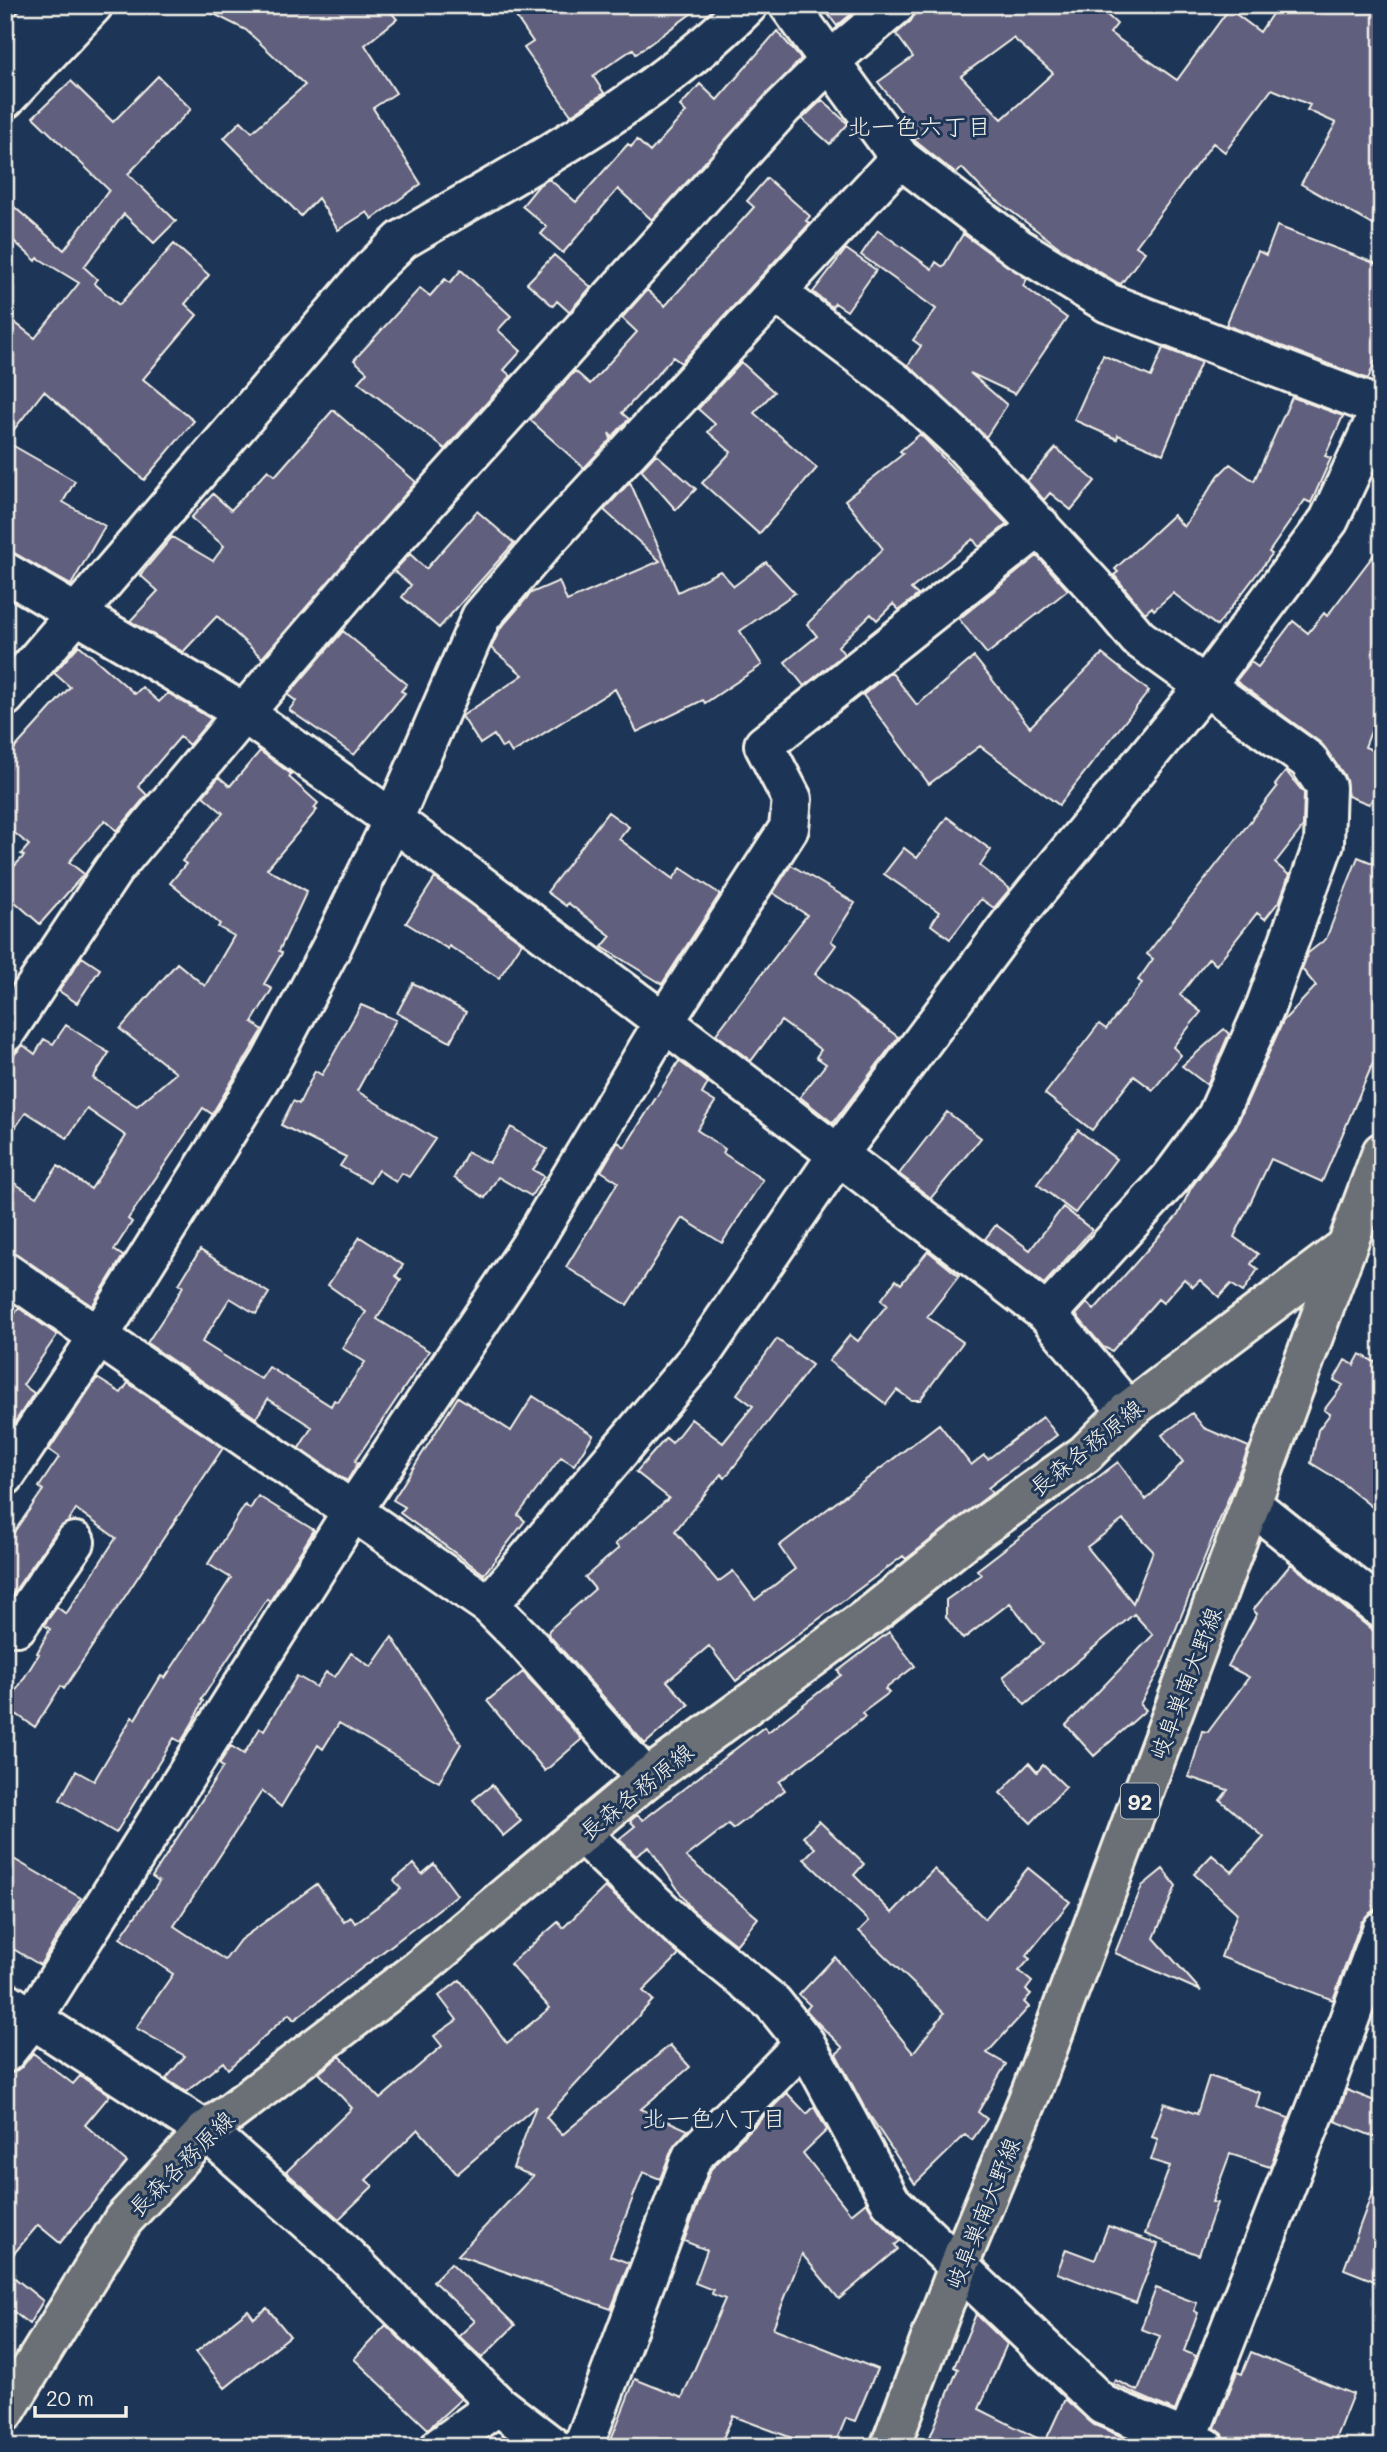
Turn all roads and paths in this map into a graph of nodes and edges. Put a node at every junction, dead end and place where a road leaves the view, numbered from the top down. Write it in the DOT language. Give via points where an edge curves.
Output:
graph roads {
  1 [pos="54,5"];
  2 [pos="93,5"];
  3 [pos="748,5"];
  4 [pos="789,5"];
  5 [pos="896,5"];
  6 [pos="5,53"];
  7 [pos="830,61"];
  8 [pos="5,99"];
  9 [pos="900,158"];
  10 [pos="777,293"];
  11 [pos="1382,408"];
  12 [pos="1040,527"];
  13 [pos="5,572"];
  14 [pos="79,614"];
  15 [pos="1206,685"];
  16 [pos="5,697"];
  17 [pos="244,713"];
  18 [pos="393,820"];
  19 [pos="664,1023"];
  20 [pos="5,1033"];
  21 [pos="1382,1152"];
  22 [pos="837,1156"];
  23 [pos="1346,1247"];
  24 [pos="5,1272"];
  25 [pos="1047,1314"];
  26 [pos="99,1336"];
  27 [pos="1128,1411"];
  28 [pos="5,1476"];
  29 [pos="1252,1505"];
  30 [pos="352,1512"];
  31 [pos="75,1542"];
  32 [pos="489,1605"];
  33 [pos="1382,1609"];
  34 [pos="5,1620"];
  35 [pos="646,1779"];
  36 [pos="582,1834"];
  37 [pos="1382,1930"];
  38 [pos="19,2009"];
  39 [pos="805,2043"];
  40 [pos="5,2053"];
  41 [pos="206,2131"];
  42 [pos="958,2267"];
  43 [pos="498,2405"];
  44 [pos="5,2412"];
  45 [pos="1192,2444"];
  46 [pos="440,2447"];
  47 [pos="553,2447"];
  48 [pos="583,2447"];
  49 [pos="890,2447"];
  1 -- 6 [label="street"];
  2 -- 8 [label="street"];
  3 -- 14 [label="street" via="722,32 634,102 402,240 187,482"];
  4 -- 7 [label="street"];
  5 -- 7 [label="street"];
  7 -- 9 [label="street"];
  7 -- 17 [label="street" via="782,108 365,571"];
  9 -- 10 [label="street"];
  9 -- 11 [label="street" via="1018,248 1108,303"];
  10 -- 12 [label="street" via="901,387 962,443"];
  10 -- 18 [label="street" via="545,541 481,617"];
  11 -- 15 [label="street" via="1329,520"];
  12 -- 15 [label="street" via="1139,638"];
  12 -- 19 [label="street" via="764,745 792,799 789,828"];
  13 -- 14 [label="street"];
  14 -- 16 [label="street"];
  14 -- 17 [label="street"];
  15 -- 22 [label="street" via="1016,916"];
  15 -- 25 [label="street" via="1308,760 1326,787 1324,843 1266,1005 1217,1116 1170,1179"];
  17 -- 18 [label="street"];
  17 -- 20 [label="street" via="113,870"];
  18 -- 19 [label="street"];
  18 -- 26 [label="street" via="271,1061"];
  19 -- 22 [label="street"];
  19 -- 30 [label="street" via="530,1246"];
  21 -- 23 [label="main road, 岐阜巣南大野線 / 92"];
  22 -- 25 [label="street"];
  22 -- 32 [label="street" via="700,1356"];
  23 -- 27 [label="main road, 長森各務原線"];
  23 -- 29 [label="main road, 岐阜巣南大野線 / 92"];
  24 -- 26 [label="street"];
  25 -- 27 [label="street"];
  26 -- 28 [label="street"];
  26 -- 30 [label="street"];
  27 -- 35 [label="main road, 長森各務原線" via="1085,1454"];
  29 -- 33 [label="street"];
  29 -- 42 [label="main road, 岐阜巣南大野線 / 92" via="1032,2090"];
  30 -- 32 [label="street"];
  30 -- 38 [label="street"];
  31 -- 34 [label="street" via="17,1626"];
  32 -- 35 [label="street"];
  35 -- 36 [label="main road, 長森各務原線"];
  36 -- 39 [label="street" via="680,1927 773,2003"];
  36 -- 41 [label="main road, 長森各務原線" via="419,1969"];
  37 -- 45 [label="street"];
  38 -- 40 [label="street"];
  38 -- 41 [label="street"];
  39 -- 42 [label="street" via="891,2202"];
  39 -- 48 [label="street" via="692,2157"];
  41 -- 43 [label="street" via="331,2241"];
  41 -- 44 [label="main road, 長森各務原線" via="123,2220"];
  42 -- 45 [label="street" via="1103,2405"];
  42 -- 49 [label="main road, 岐阜巣南大野線 / 92"];
  43 -- 46 [label="street"];
  43 -- 47 [label="street"];
}
